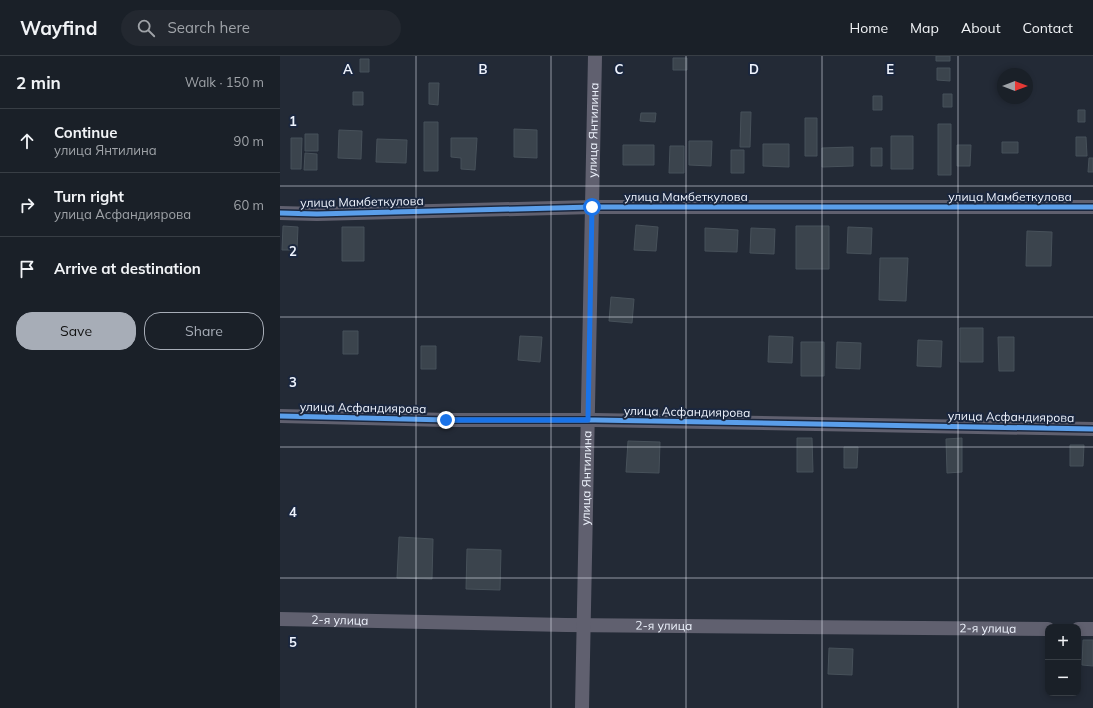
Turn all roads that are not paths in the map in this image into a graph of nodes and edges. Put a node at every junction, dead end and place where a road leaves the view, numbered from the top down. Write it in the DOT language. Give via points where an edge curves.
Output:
graph roads {
  1 [pos="594,56"];
  2 [pos="592,207"];
  3 [pos="1093,207"];
  4 [pos="280,213"];
  5 [pos="280,416"];
  6 [pos="588,420"];
  7 [pos="1093,429"];
  8 [pos="280,618"];
  9 [pos="584,625"];
  10 [pos="1045,629"];
  11 [pos="1081,629"];
  12 [pos="1093,630"];
  13 [pos="582,708"];
  1 -- 2 [label="street, улица Янтилина"];
  2 -- 3 [label="street, улица Мамбеткулова"];
  2 -- 4 [label="street, улица Мамбеткулова"];
  2 -- 6 [label="street, улица Янтилина"];
  5 -- 6 [label="street, улица Асфандиярова"];
  6 -- 7 [label="street, улица Асфандиярова"];
  6 -- 9 [label="street, улица Янтилина"];
  8 -- 9 [label="street, 2-я улица"];
  9 -- 10 [label="street, 2-я улица"];
  9 -- 13 [label="street, улица Янтилина"];
  11 -- 12 [label="street"];
}
